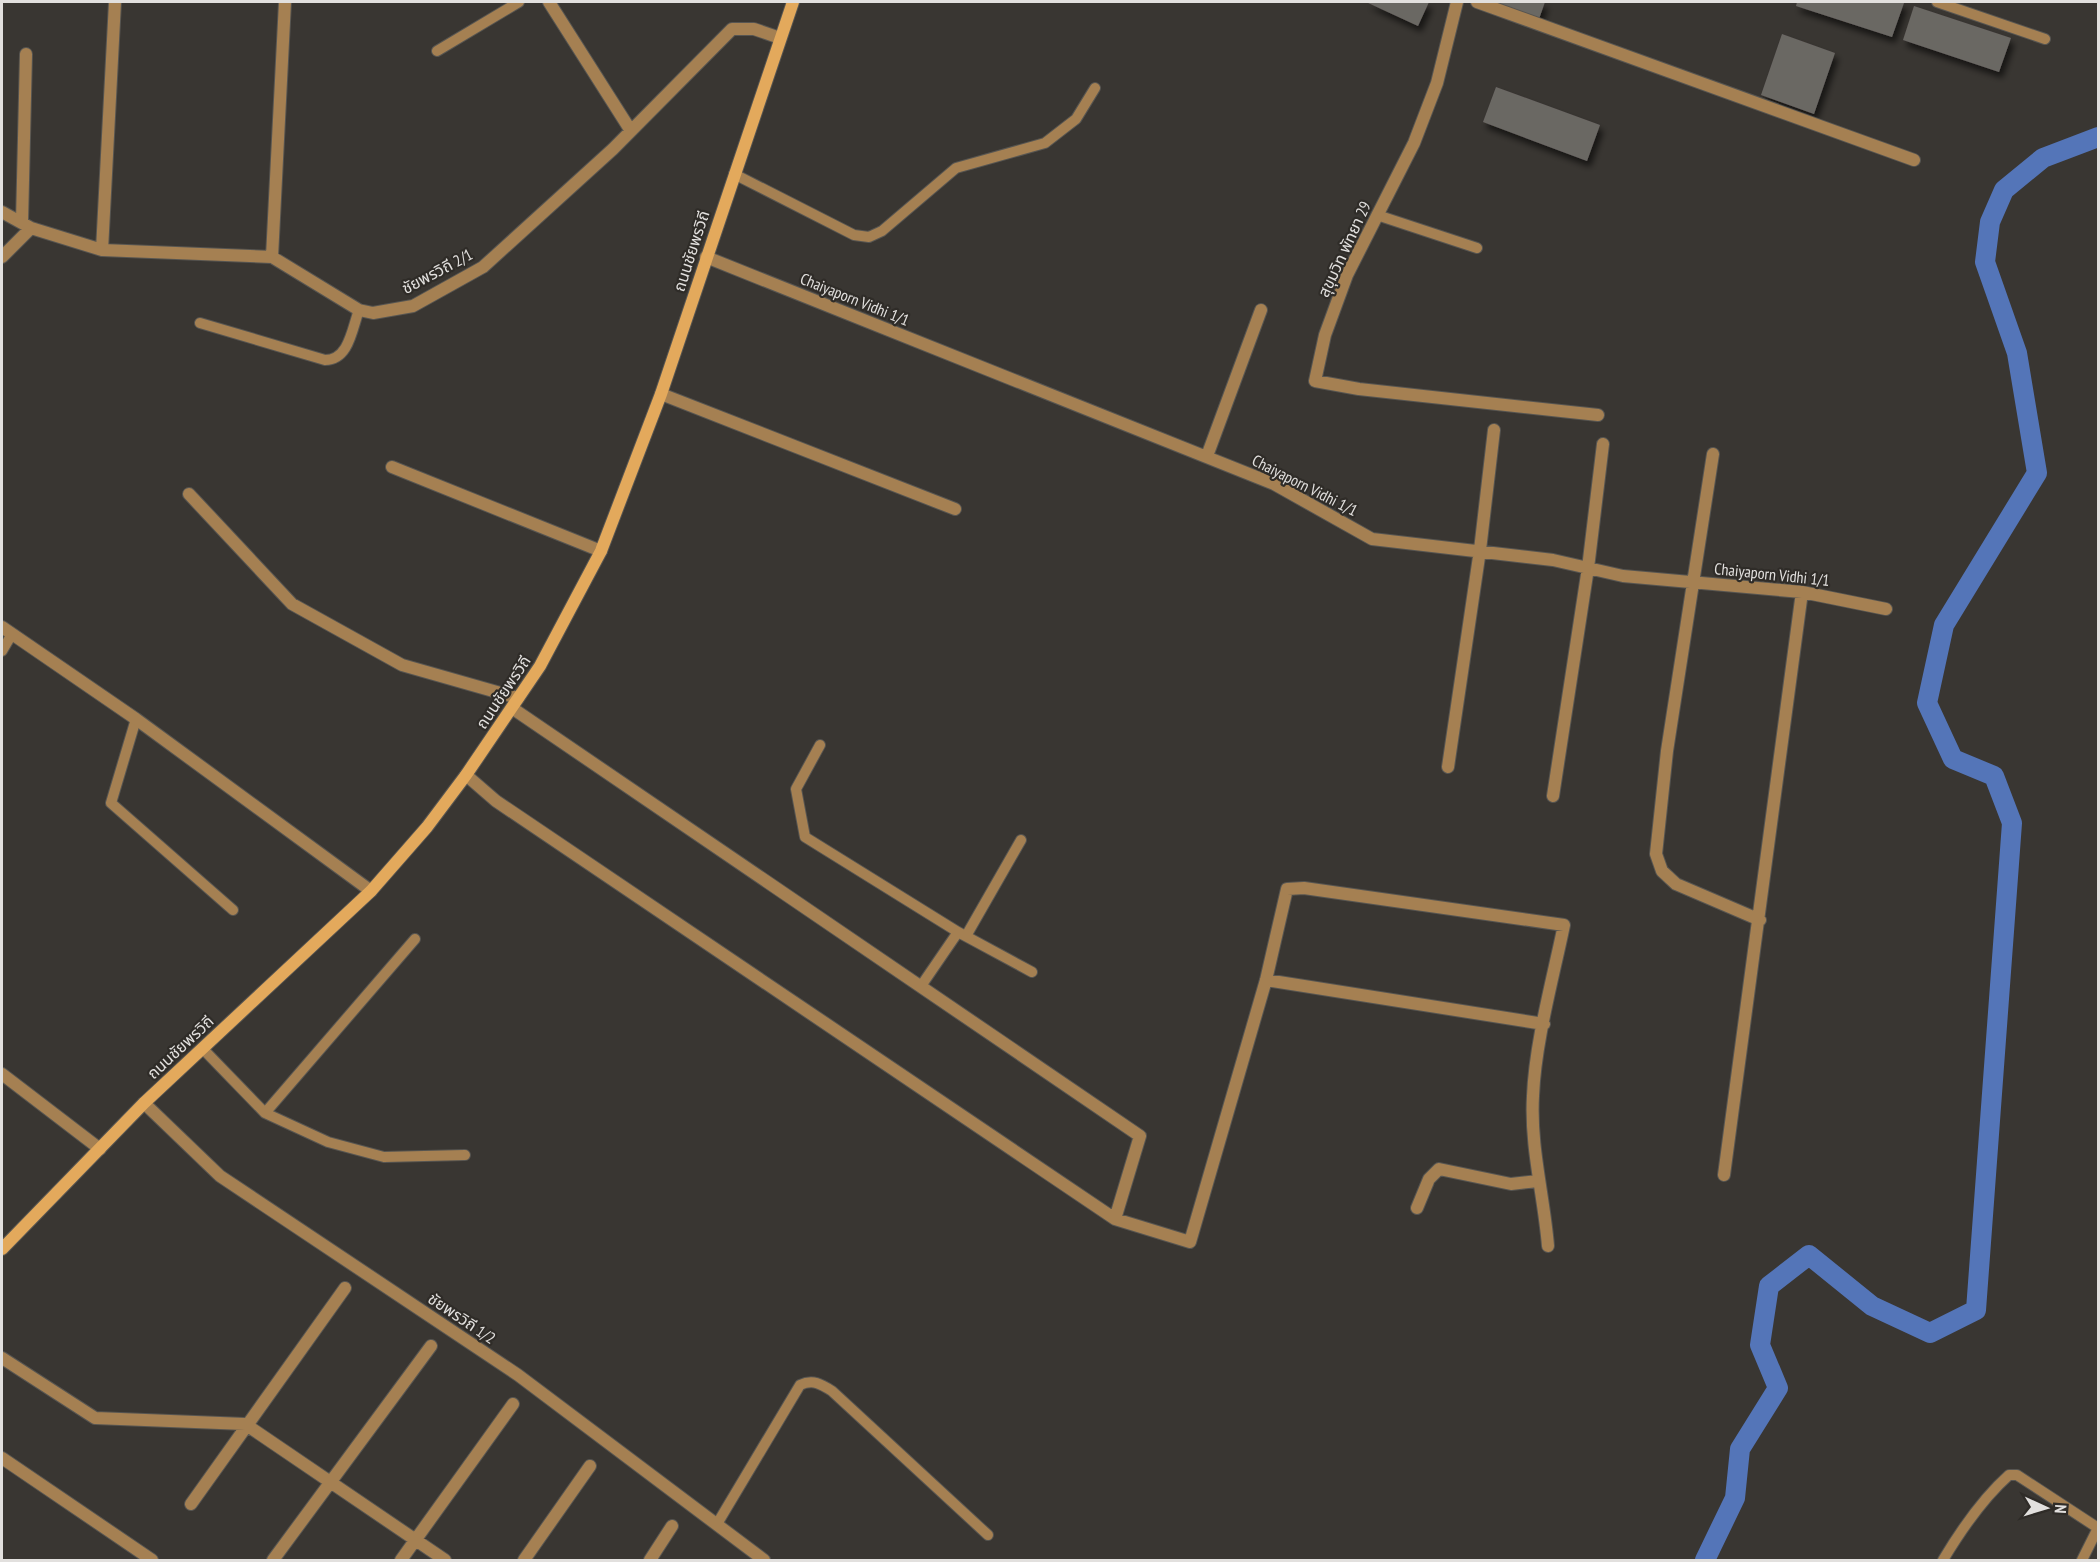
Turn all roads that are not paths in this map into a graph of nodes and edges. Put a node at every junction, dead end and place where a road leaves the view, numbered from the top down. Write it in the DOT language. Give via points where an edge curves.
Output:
graph roads {
  1 [pos="115,2"];
  2 [pos="285,2"];
  3 [pos="519,2"];
  4 [pos="549,2"];
  5 [pos="793,2"];
  6 [pos="1457,2"];
  7 [pos="1477,2"];
  8 [pos="1937,2"];
  9 [pos="780,38"];
  10 [pos="2045,39"];
  11 [pos="437,51"];
  12 [pos="26,54"];
  13 [pos="1095,88"];
  14 [pos="632,131"];
  15 [pos="1914,160"];
  16 [pos="734,174"];
  17 [pos="2,212"];
  18 [pos="1377,215"];
  19 [pos="26,225"];
  20 [pos="1477,248"];
  21 [pos="102,250"];
  22 [pos="2,256"];
  23 [pos="272,257"];
  24 [pos="706,257"];
  25 [pos="359,310"];
  26 [pos="1261,310"];
  27 [pos="200,323"];
  28 [pos="661,394"];
  29 [pos="1598,415"];
  30 [pos="1494,430"];
  31 [pos="1603,444"];
  32 [pos="1713,454"];
  33 [pos="1207,456"];
  34 [pos="392,467"];
  35 [pos="189,494"];
  36 [pos="955,509"];
  37 [pos="1480,550"];
  38 [pos="601,551"];
  39 [pos="1588,568"];
  40 [pos="1692,583"];
  41 [pos="1802,592"];
  42 [pos="1886,609"];
  43 [pos="2,627"];
  44 [pos="12,634"];
  45 [pos="2,651"];
  46 [pos="515,703"];
  47 [pos="136,719"];
  48 [pos="820,745"];
  49 [pos="1448,767"];
  50 [pos="466,776"];
  51 [pos="1553,796"];
  52 [pos="1021,840"];
  53 [pos="371,891"];
  54 [pos="233,910"];
  55 [pos="1760,920"];
  56 [pos="962,934"];
  57 [pos="415,939"];
  58 [pos="1032,972"];
  59 [pos="1266,980"];
  60 [pos="921,986"];
  61 [pos="1544,1024"];
  62 [pos="203,1049"];
  63 [pos="2,1074"];
  64 [pos="144,1103"];
  65 [pos="266,1113"];
  66 [pos="100,1149"];
  67 [pos="465,1155"];
  68 [pos="1724,1175"];
  69 [pos="1538,1182"];
  70 [pos="1417,1208"];
  71 [pos="1115,1220"];
  72 [pos="1548,1246"];
  73 [pos="2,1249"];
  74 [pos="345,1288"];
  75 [pos="431,1346"];
  76 [pos="2,1358"];
  77 [pos="513,1404"];
  78 [pos="245,1424"];
  79 [pos="2,1458"];
  80 [pos="590,1466"];
  81 [pos="331,1482"];
  82 [pos="191,1504"];
  83 [pos="717,1524"];
  84 [pos="672,1526"];
  85 [pos="988,1535"];
  86 [pos="414,1541"];
  87 [pos="152,1560"];
  88 [pos="273,1560"];
  89 [pos="401,1560"];
  90 [pos="444,1560"];
  91 [pos="524,1560"];
  92 [pos="650,1560"];
  93 [pos="764,1560"];
  94 [pos="1943,1560"];
  95 [pos="2082,1560"];
  1 -- 21 [label="street"];
  2 -- 23 [label="street"];
  3 -- 11 [label="lane"];
  4 -- 14 [label="street"];
  5 -- 9 [label="main road, ถนนชัยพรวิถี"];
  6 -- 18 [label="street, สุขุมวิท พัทยา 29" via="1437,83 1414,143"];
  7 -- 15 [label="street"];
  8 -- 10 [label="lane"];
  9 -- 14 [label="street, ชัยพรวิถี 2/1" via="754,29 732,28"];
  9 -- 16 [label="main road, ถนนชัยพรวิถี"];
  12 -- 19 [label="street"];
  13 -- 16 [label="lane" via="1076,119 1045,144 956,168 882,231 869,237 855,235"];
  14 -- 25 [label="street, ชัยพรวิถี 2/1" via="483,267 413,306 373,314"];
  16 -- 24 [label="main road, ถนนชัยพรวิถี"];
  17 -- 19 [label="street, ชัยพรวิถี 2/1"];
  18 -- 20 [label="lane"];
  18 -- 29 [label="street, สุขุมวิท พัทยา 29" via="1347,274 1325,335 1315,381"];
  19 -- 21 [label="street, ชัยพรวิถี 2/1"];
  19 -- 22 [label="street"];
  21 -- 23 [label="street, ชัยพรวิถี 2/1"];
  23 -- 25 [label="street, ชัยพรวิถี 2/1"];
  24 -- 28 [label="main road, ถนนชัยพรวิถี"];
  24 -- 33 [label="street, Chaiyaporn Vidhi 1/1"];
  25 -- 27 [label="lane" via="343,354 335,360"];
  26 -- 33 [label="street"];
  28 -- 36 [label="street"];
  28 -- 38 [label="main road, ถนนชัยพรวิถี"];
  30 -- 37 [label="street"];
  31 -- 39 [label="street"];
  32 -- 40 [label="street"];
  33 -- 37 [label="street, Chaiyaporn Vidhi 1/1" via="1274,484 1372,539"];
  34 -- 38 [label="street"];
  35 -- 46 [label="street" via="292,604 402,666"];
  37 -- 39 [label="street, Chaiyaporn Vidhi 1/1"];
  37 -- 49 [label="street"];
  38 -- 46 [label="main road, ถนนชัยพรวิถี" via="562,627"];
  39 -- 40 [label="street, Chaiyaporn Vidhi 1/1"];
  39 -- 51 [label="street"];
  40 -- 41 [label="street, Chaiyaporn Vidhi 1/1"];
  40 -- 55 [label="street" via="1656,854 1662,871 1676,884"];
  41 -- 42 [label="street, Chaiyaporn Vidhi 1/1"];
  41 -- 55 [label="street"];
  43 -- 44 [label="street"];
  44 -- 45 [label="lane"];
  44 -- 47 [label="street"];
  46 -- 50 [label="main road, ถนนชัยพรวิถี"];
  46 -- 60 [label="street"];
  47 -- 53 [label="street"];
  47 -- 54 [label="lane" via="111,803"];
  48 -- 56 [label="lane" via="796,789 804,837"];
  50 -- 53 [label="main road, ถนนชัยพรวิถี"];
  50 -- 71 [label="street" via="516,814"];
  52 -- 56 [label="lane"];
  53 -- 62 [label="main road, ถนนชัยพรวิถี"];
  55 -- 68 [label="street"];
  56 -- 58 [label="lane"];
  56 -- 60 [label="lane"];
  57 -- 65 [label="lane"];
  59 -- 61 [label="street"];
  59 -- 61 [label="street" via="1287,890 1304,888 1564,925"];
  59 -- 71 [label="street" via="1190,1242"];
  60 -- 71 [label="street" via="1140,1136"];
  61 -- 69 [label="street" via="1533,1096"];
  62 -- 64 [label="main road, ถนนชัยพรวิถี"];
  62 -- 65 [label="lane"];
  63 -- 66 [label="street"];
  64 -- 66 [label="main road, ถนนชัยพรวิถี"];
  64 -- 83 [label="street, ชัยพรวิถี 1/2" via="220,1176 518,1375"];
  65 -- 67 [label="lane" via="327,1142 384,1157"];
  66 -- 73 [label="main road, ถนนชัยพรวิถี"];
  69 -- 70 [label="street" via="1511,1184 1439,1169 1429,1179"];
  69 -- 72 [label="street"];
  74 -- 78 [label="street"];
  75 -- 81 [label="street"];
  76 -- 78 [label="street" via="96,1418"];
  77 -- 86 [label="street"];
  78 -- 81 [label="street"];
  78 -- 82 [label="street"];
  79 -- 87 [label="street"];
  80 -- 91 [label="street"];
  81 -- 86 [label="street"];
  81 -- 88 [label="street"];
  83 -- 85 [label="lane" via="800,1385 819,1382"];
  83 -- 93 [label="street, ชัยพรวิถี 1/2"];
  84 -- 92 [label="street"];
  86 -- 89 [label="street"];
  86 -- 90 [label="street"];
  94 -- 95 [label="lane" via="1962,1528 2009,1475 2017,1475 2098,1528"];
}
